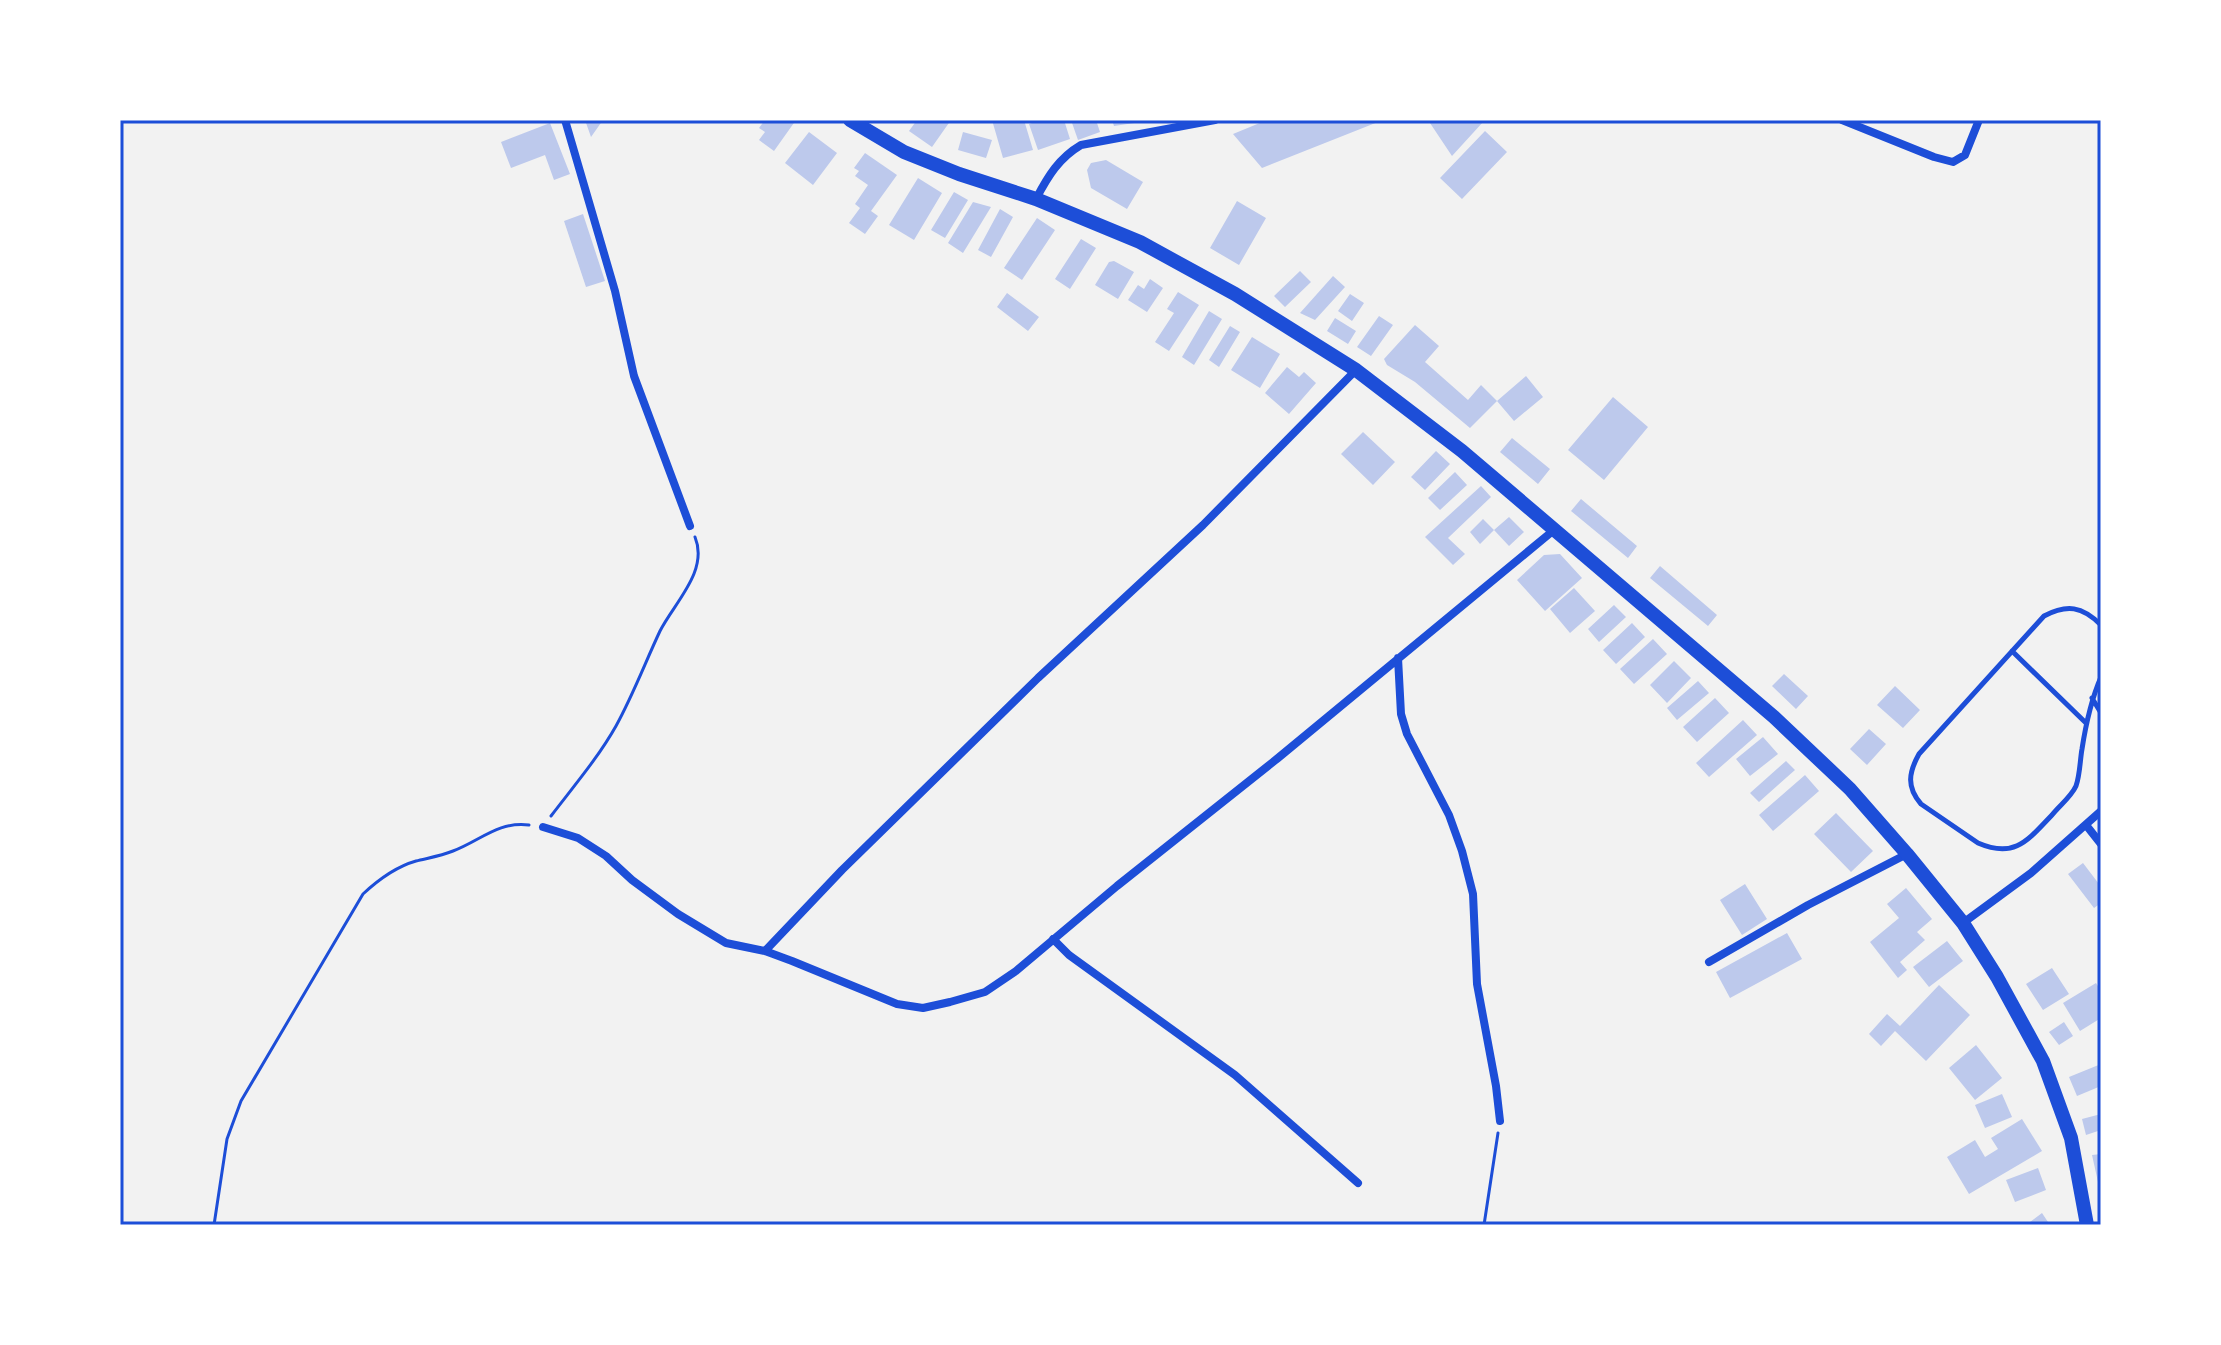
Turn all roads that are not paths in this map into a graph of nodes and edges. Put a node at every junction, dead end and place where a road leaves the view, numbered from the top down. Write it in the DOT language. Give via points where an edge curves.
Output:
graph roads {
  1 [pos="565,120"];
  2 [pos="850,120"];
  3 [pos="1215,120"];
  4 [pos="1842,120"];
  5 [pos="1979,120"];
  6 [pos="1036,199"];
  7 [pos="1356,370"];
  8 [pos="690,526"];
  9 [pos="1554,530"];
  10 [pos="2101,625"];
  11 [pos="2012,651"];
  12 [pos="1398,658"];
  13 [pos="2101,677"];
  14 [pos="2092,698"];
  15 [pos="2101,713"];
  16 [pos="2086,723"];
  17 [pos="2101,811"];
  18 [pos="2086,825"];
  19 [pos="543,827"];
  20 [pos="2101,844"];
  21 [pos="1907,854"];
  22 [pos="1963,923"];
  23 [pos="1053,939"];
  24 [pos="765,951"];
  25 [pos="1709,962"];
  26 [pos="1500,1121"];
  27 [pos="1358,1183"];
  28 [pos="2087,1225"];
  1 -- 8 [label="street" via="634,376"];
  2 -- 6 [label="main road" via="904,152"];
  3 -- 6 [label="street" via="1081,145 1052,170"];
  4 -- 5 [label="street" via="1953,162 1965,155"];
  6 -- 7 [label="main road" via="1140,242"];
  7 -- 9 [label="main road"];
  7 -- 24 [label="street"];
  9 -- 12 [label="street"];
  9 -- 21 [label="main road" via="1774,717 1850,789"];
  10 -- 11 [label="lane" via="2090,614 2058,609 2044,616"];
  11 -- 16 [label="lane"];
  11 -- 16 [label="lane" via="1919,754 1910,770 1910,786 1921,804 1987,847 2026,842 2075,786"];
  12 -- 23 [label="street"];
  12 -- 26 [label="street" via="1399,701 1407,734 1449,815 1473,894 1477,984"];
  13 -- 14 [label="lane"];
  14 -- 15 [label="lane"];
  14 -- 16 [label="lane"];
  17 -- 18 [label="street"];
  18 -- 20 [label="street"];
  18 -- 22 [label="street"];
  19 -- 24 [label="street" via="578,838 678,914 726,943"];
  21 -- 22 [label="main road"];
  21 -- 25 [label="street"];
  22 -- 28 [label="main road" via="2043,1061 2071,1138"];
  23 -- 24 [label="street" via="985,992 923,1008 897,1004"];
  23 -- 27 [label="street" via="1235,1075"];
}
